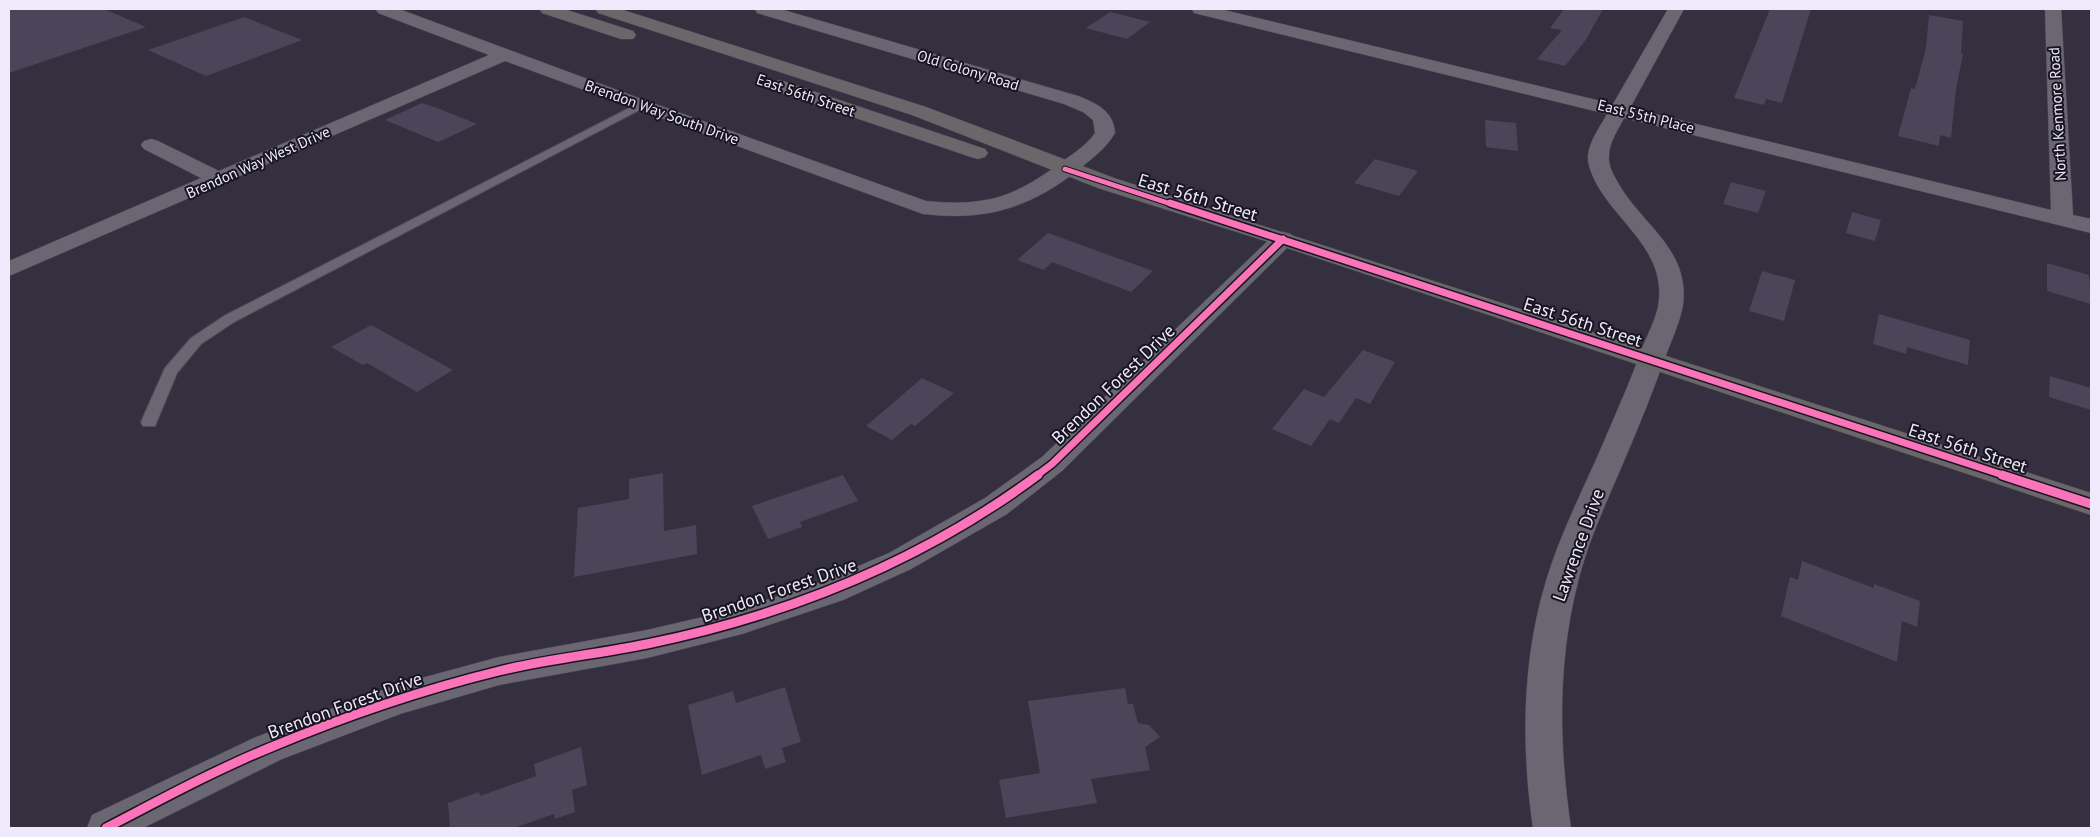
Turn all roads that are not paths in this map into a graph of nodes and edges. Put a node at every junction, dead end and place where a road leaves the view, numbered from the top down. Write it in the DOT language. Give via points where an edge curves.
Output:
graph roads {
  1 [pos="384,9"];
  2 [pos="548,9"];
  3 [pos="604,9"];
  4 [pos="763,9"];
  5 [pos="1200,9"];
  6 [pos="1676,9"];
  7 [pos="2053,9"];
  8 [pos="641,39"];
  9 [pos="506,54"];
  10 [pos="765,81"];
  11 [pos="642,105"];
  12 [pos="1619,110"];
  13 [pos="151,145"];
  14 [pos="1065,169"];
  15 [pos="219,179"];
  16 [pos="2062,218"];
  17 [pos="2091,226"];
  18 [pos="1283,239"];
  19 [pos="9,269"];
  20 [pos="1651,360"];
  21 [pos="149,422"];
  22 [pos="2091,504"];
  23 [pos="106,828"];
  24 [pos="1552,828"];
  1 -- 9 [label="street, Brendon Way South Drive"];
  2 -- 8 [label="main road"];
  3 -- 14 [label="main road, East 56th Street" via="919,111"];
  4 -- 14 [label="street, Old Colony Road" via="1084,105 1104,120 1105,133"];
  5 -- 12 [label="street, East 55th Place"];
  6 -- 12 [label="street, Lawrence Drive"];
  7 -- 16 [label="street, North Kenmore Road"];
  9 -- 11 [label="street, Brendon Way South Drive"];
  9 -- 15 [label="street, Brendon Way West Drive"];
  10 -- 14 [label="main road, East 56th Street" via="1025,168"];
  11 -- 14 [label="street, Brendon Way South Drive" via="914,205 983,209 1035,192"];
  11 -- 21 [label="lane" via="229,319 196,341 170,371"];
  12 -- 16 [label="street, East 55th Place"];
  12 -- 20 [label="street, Lawrence Drive" via="1599,146 1597,165 1603,180 1659,249 1669,267 1670,307"];
  13 -- 15 [label="street"];
  14 -- 18 [label="main road, East 56th Street"];
  15 -- 19 [label="street, Brendon Way West Drive"];
  16 -- 17 [label="street, East 55th Place"];
  18 -- 20 [label="main road, East 56th Street"];
  18 -- 23 [label="street, Brendon Forest Drive" via="1052,464 996,506 900,561 832,590 742,621 647,644 499,671 396,700 269,748"];
  20 -- 22 [label="main road, East 56th Street"];
  20 -- 24 [label="street, Lawrence Drive" via="1569,561 1554,612 1546,665 1543,724"];
}
